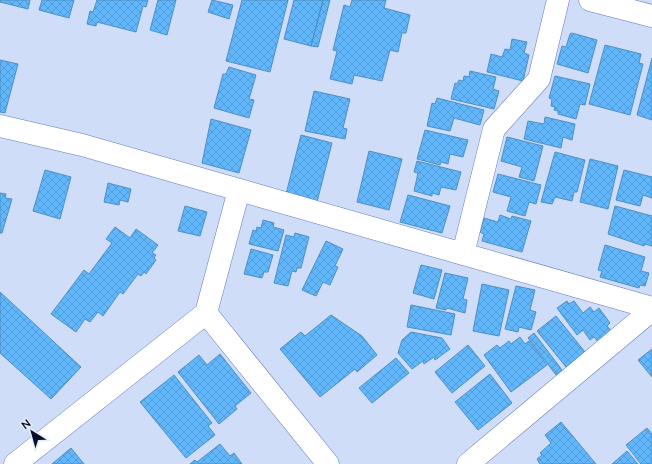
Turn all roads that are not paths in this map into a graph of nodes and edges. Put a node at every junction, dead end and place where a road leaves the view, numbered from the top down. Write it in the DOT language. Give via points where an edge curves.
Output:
graph roads {
  1 [pos="558,0"];
  2 [pos="590,0"];
  3 [pos="652,16"];
  4 [pos="0,126"];
  5 [pos="240,190"];
  6 [pos="463,254"];
  7 [pos="652,309"];
  8 [pos="206,313"];
  9 [pos="16,464"];
  10 [pos="328,464"];
  11 [pos="468,464"];
  1 -- 6 [label="street" via="539,79 494,129"];
  2 -- 3 [label="street"];
  4 -- 5 [label="street" via="82,145"];
  5 -- 6 [label="street"];
  5 -- 8 [label="street"];
  6 -- 7 [label="street"];
  7 -- 11 [label="street"];
  8 -- 9 [label="street"];
  8 -- 10 [label="street"];
}
